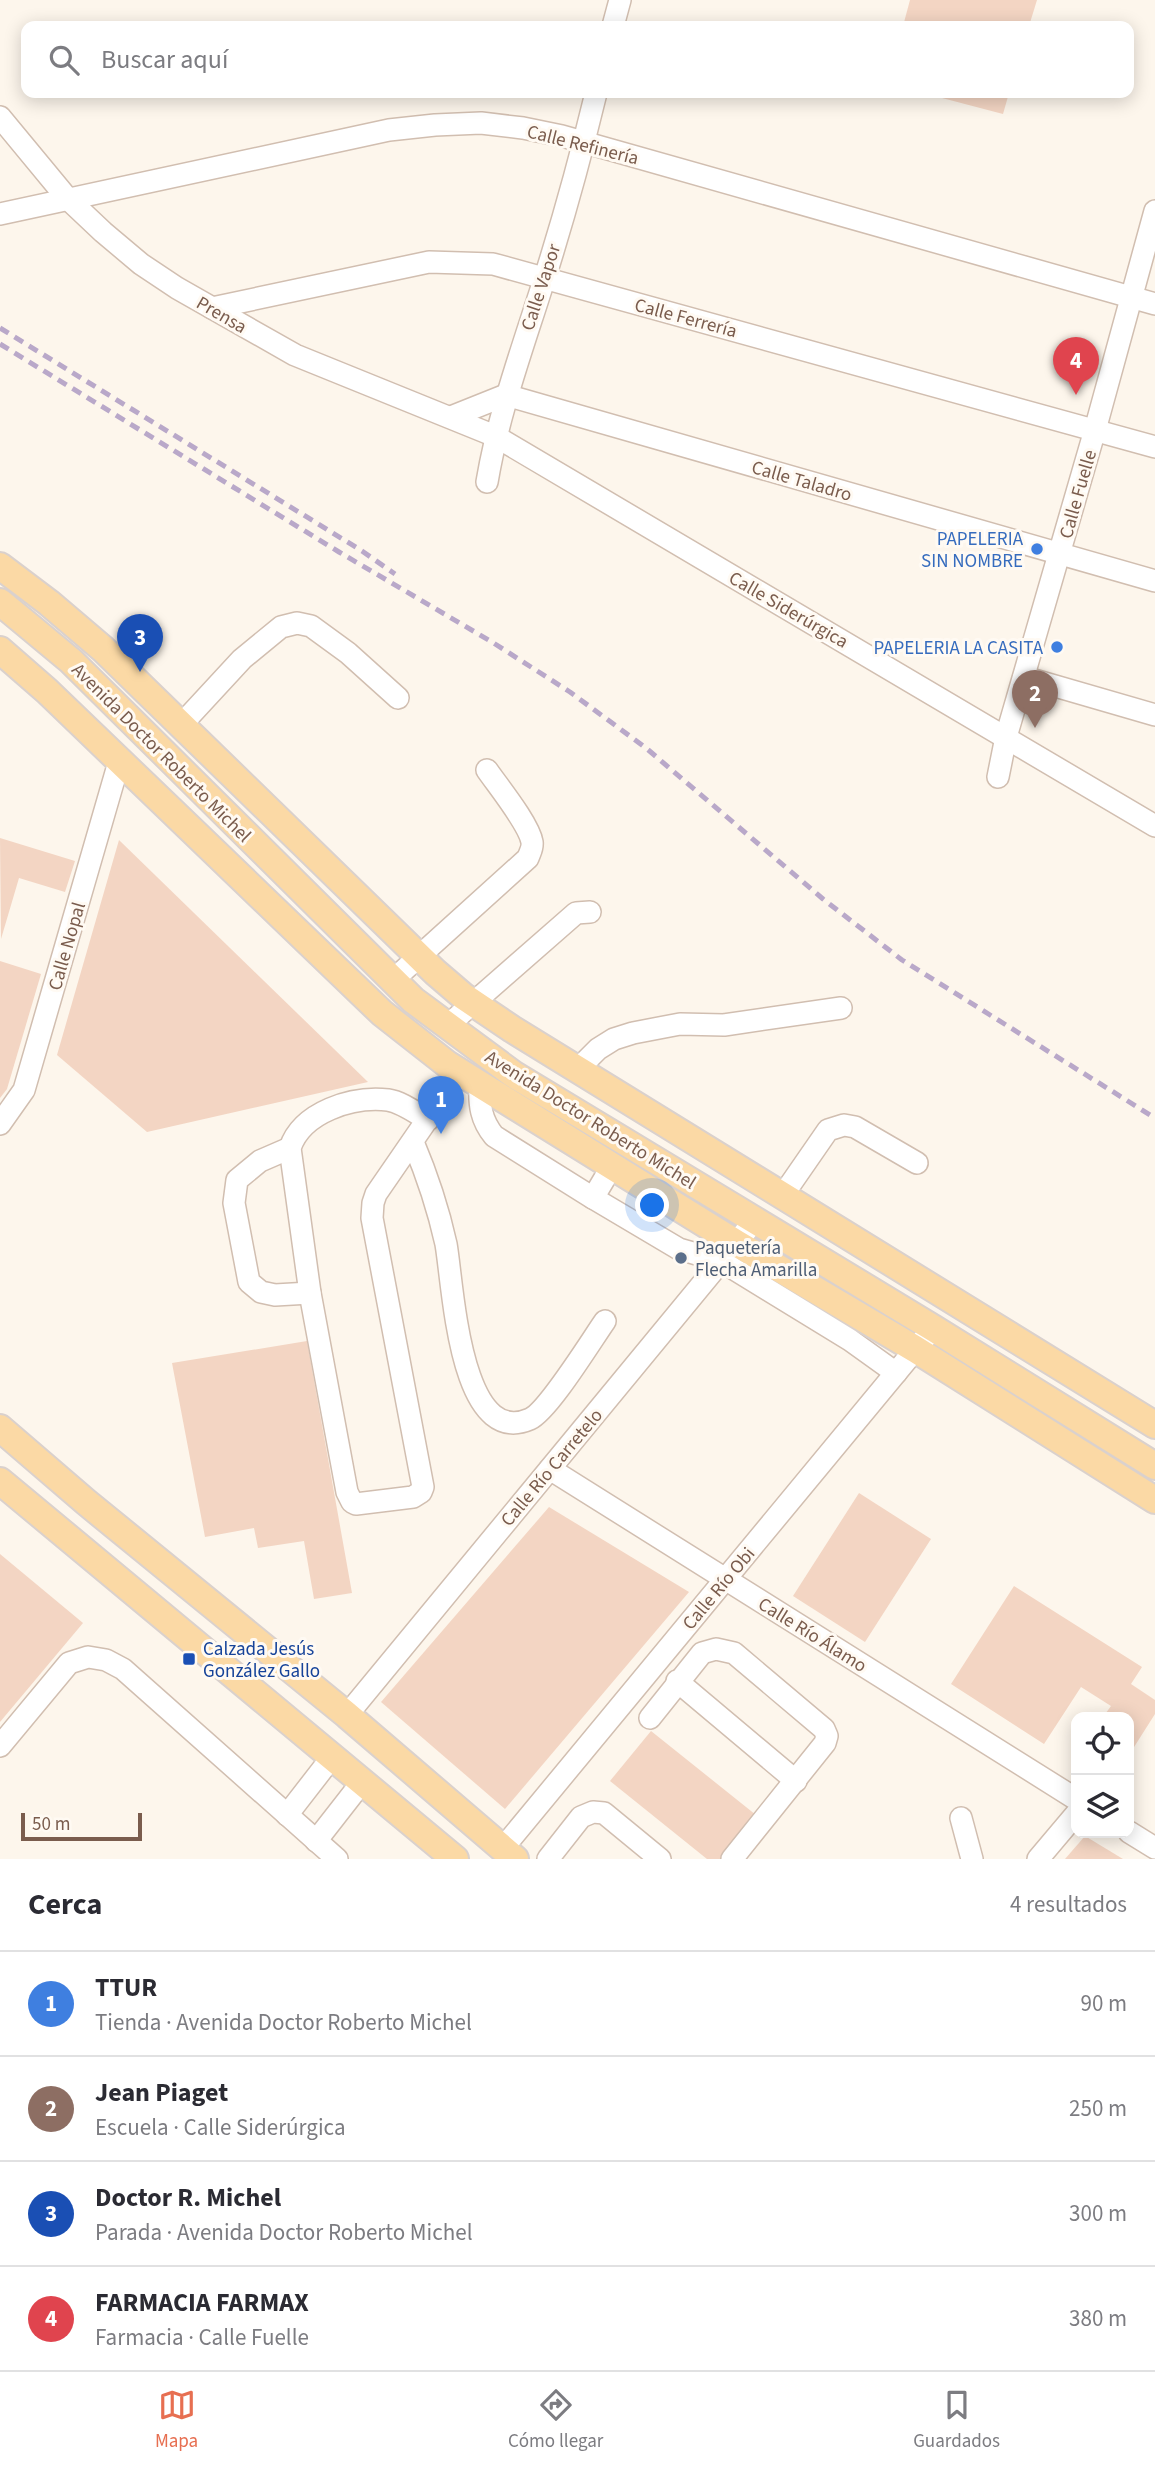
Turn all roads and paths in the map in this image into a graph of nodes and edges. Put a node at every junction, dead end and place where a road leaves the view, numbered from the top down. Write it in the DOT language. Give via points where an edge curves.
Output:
graph roads {
  1 [pos="620,0"];
  2 [pos="614,21"];
  3 [pos="595,98"];
  4 [pos="0,117"];
  5 [pos="584,142"];
  6 [pos="67,198"];
  7 [pos="1155,211"];
  8 [pos="0,214"];
  9 [pos="545,277"];
  10 [pos="1131,297"];
  11 [pos="1155,304"];
  12 [pos="212,308"];
  13 [pos="506,395"];
  14 [pos="451,417"];
  15 [pos="1095,430"];
  16 [pos="495,436"];
  17 [pos="1155,447"];
  18 [pos="487,482"];
  19 [pos="1059,554"];
  20 [pos="0,566"];
  21 [pos="1155,581"];
  22 [pos="0,602"];
  23 [pos="0,650"];
  24 [pos="1024,677"];
  25 [pos="398,698"];
  26 [pos="1155,715"];
  27 [pos="181,725"];
  28 [pos="1006,737"];
  29 [pos="119,762"];
  30 [pos="487,770"];
  31 [pos="998,777"];
  32 [pos="1155,826"];
  33 [pos="590,912"];
  34 [pos="418,956"];
  35 [pos="393,980"];
  36 [pos="473,1003"];
  37 [pos="841,1008"];
  38 [pos="447,1026"];
  39 [pos="578,1069"];
  40 [pos="470,1078"];
  41 [pos="428,1120"];
  42 [pos="0,1124"];
  43 [pos="413,1142"];
  44 [pos="290,1148"];
  45 [pos="917,1163"];
  46 [pos="612,1166"];
  47 [pos="783,1195"];
  48 [pos="593,1198"];
  49 [pos="755,1220"];
  50 [pos="729,1252"];
  51 [pos="310,1293"];
  52 [pos="605,1321"];
  53 [pos="933,1328"];
  54 [pos="915,1349"];
  55 [pos="896,1373"];
  56 [pos="1155,1425"];
  57 [pos="0,1428"];
  58 [pos="1155,1466"];
  59 [pos="550,1469"];
  60 [pos="0,1481"];
  61 [pos="1155,1500"];
  62 [pos="726,1579"];
  63 [pos="677,1681"];
  64 [pos="347,1714"];
  65 [pos="650,1718"];
  66 [pos="0,1746"];
  67 [pos="332,1758"];
  68 [pos="362,1782"];
  69 [pos="796,1782"];
  70 [pos="432,1787"];
  71 [pos="1071,1796"];
  72 [pos="287,1815"];
  73 [pos="961,1818"];
  74 [pos="1071,1820"];
  75 [pos="1134,1835"];
  76 [pos="316,1841"];
  77 [pos="1155,1848"];
  78 [pos="509,1854"];
  79 [pos="452,1857"];
  80 [pos="337,1859"];
  81 [pos="548,1859"];
  82 [pos="660,1859"];
  83 [pos="732,1859"];
  84 [pos="972,1859"];
  85 [pos="1038,1859"];
  1 -- 2 [label="street"];
  3 -- 5 [label="street, Calle Vapor"];
  4 -- 6 [label="street, Prensa"];
  5 -- 6 [label="street, Calle Refinería" via="502,125 412,127"];
  5 -- 9 [label="street, Calle Vapor"];
  5 -- 10 [label="street, Calle Refinería"];
  6 -- 8 [label="street, Calle Refinería"];
  6 -- 12 [label="street, Prensa" via="141,264"];
  7 -- 10 [label="street, Calle Fuelle"];
  9 -- 12 [label="street, Calle Ferrería" via="493,264 429,262"];
  9 -- 13 [label="street, Calle Vapor"];
  9 -- 15 [label="street, Calle Ferrería"];
  10 -- 11 [label="street, Calle Refinería"];
  10 -- 15 [label="street, Calle Fuelle"];
  12 -- 14 [label="street, Prensa" via="295,355"];
  13 -- 14 [label="street"];
  13 -- 16 [label="street, Calle Vapor"];
  13 -- 19 [label="street, Calle Taladro"];
  14 -- 16 [label="street, Prensa"];
  15 -- 17 [label="street, Calle Ferrería"];
  15 -- 19 [label="street, Calle Fuelle"];
  16 -- 18 [label="street, Calle Vapor"];
  16 -- 28 [label="street, Calle Siderúrgica"];
  19 -- 21 [label="street, Calle Taladro"];
  19 -- 24 [label="street, Calle Fuelle"];
  20 -- 27 [label="main road, Avenida Doctor Roberto Michel" via="94,641"];
  22 -- 35 [label="main road, Avenida Doctor Roberto Michel" via="71,661"];
  23 -- 29 [label="main road, Avenida Doctor Roberto Michel"];
  24 -- 26 [label="street"];
  24 -- 28 [label="street, Calle Fuelle"];
  25 -- 27 [label="street" via="348,653 311,626 297,623 281,627 242,659"];
  27 -- 34 [label="main road, Avenida Doctor Roberto Michel"];
  28 -- 31 [label="street, Calle Fuelle"];
  28 -- 32 [label="street, Calle Siderúrgica"];
  29 -- 40 [label="main road, Avenida Doctor Roberto Michel" via="382,1013"];
  29 -- 42 [label="street, Calle Nopal" via="24,1090"];
  30 -- 34 [label="street" via="527,828 532,848 527,858"];
  33 -- 36 [label="street" via="576,914"];
  34 -- 35 [label="street"];
  34 -- 36 [label="main road, Avenida Doctor Roberto Michel"];
  35 -- 38 [label="main road, Avenida Doctor Roberto Michel"];
  36 -- 38 [label="street"];
  36 -- 39 [label="main road, Avenida Doctor Roberto Michel"];
  37 -- 39 [label="street" via="633,1033 614,1038"];
  38 -- 49 [label="main road, Avenida Doctor Roberto Michel" via="513,1074"];
  39 -- 47 [label="main road, Avenida Doctor Roberto Michel"];
  40 -- 41 [label="street"];
  40 -- 46 [label="main road, Avenida Doctor Roberto Michel"];
  40 -- 48 [label="street" via="486,1126 495,1136"];
  41 -- 43 [label="street"];
  41 -- 44 [label="street" via="388,1100 350,1104 300,1127"];
  43 -- 51 [label="street" via="376,1194 372,1218 423,1483 417,1495 362,1505 349,1498"];
  43 -- 52 [label="street" via="437,1202 465,1368 480,1402 498,1418 515,1423 532,1419"];
  44 -- 51 [label="street"];
  44 -- 51 [label="street" via="260,1161 237,1180 233,1203 249,1282 261,1292 275,1295"];
  45 -- 47 [label="street" via="844,1125 828,1130"];
  46 -- 48 [label="street"];
  46 -- 50 [label="main road, Avenida Doctor Roberto Michel"];
  47 -- 56 [label="main road, Avenida Doctor Roberto Michel"];
  48 -- 50 [label="street" via="679,1249"];
  49 -- 50 [label="street, Calle Río Carretelo"];
  49 -- 53 [label="main road, Avenida Doctor Roberto Michel"];
  50 -- 54 [label="main road, Avenida Doctor Roberto Michel"];
  50 -- 55 [label="street"];
  50 -- 59 [label="street, Calle Río Carretelo"];
  53 -- 54 [label="street, Calle Río Obi"];
  53 -- 58 [label="main road, Avenida Doctor Roberto Michel"];
  54 -- 55 [label="street, Calle Río Obi"];
  54 -- 61 [label="main road, Avenida Doctor Roberto Michel"];
  55 -- 62 [label="street, Calle Río Obi"];
  57 -- 64 [label="main road"];
  59 -- 62 [label="street, Calle Río Álamo"];
  59 -- 64 [label="street, Calle Río Carretelo"];
  60 -- 67 [label="main road"];
  62 -- 71 [label="street, Calle Río Álamo"];
  62 -- 78 [label="street, Calle Río Obi"];
  63 -- 65 [label="street"];
  63 -- 69 [label="street"];
  63 -- 69 [label="street" via="702,1653 716,1649 734,1653 824,1729 825,1743"];
  64 -- 70 [label="main road"];
  66 -- 72 [label="street" via="69,1663 88,1657 106,1660 123,1669"];
  67 -- 68 [label="main road"];
  67 -- 72 [label="street"];
  68 -- 76 [label="street"];
  68 -- 79 [label="main road"];
  69 -- 83 [label="street"];
  70 -- 78 [label="main road"];
  70 -- 79 [label="main road"];
  72 -- 76 [label="street"];
  73 -- 84 [label="street"];
  74 -- 85 [label="street"];
  75 -- 77 [label="street"];
  76 -- 80 [label="street"];
  81 -- 82 [label="street" via="581,1817 593,1812 604,1813"];
}
